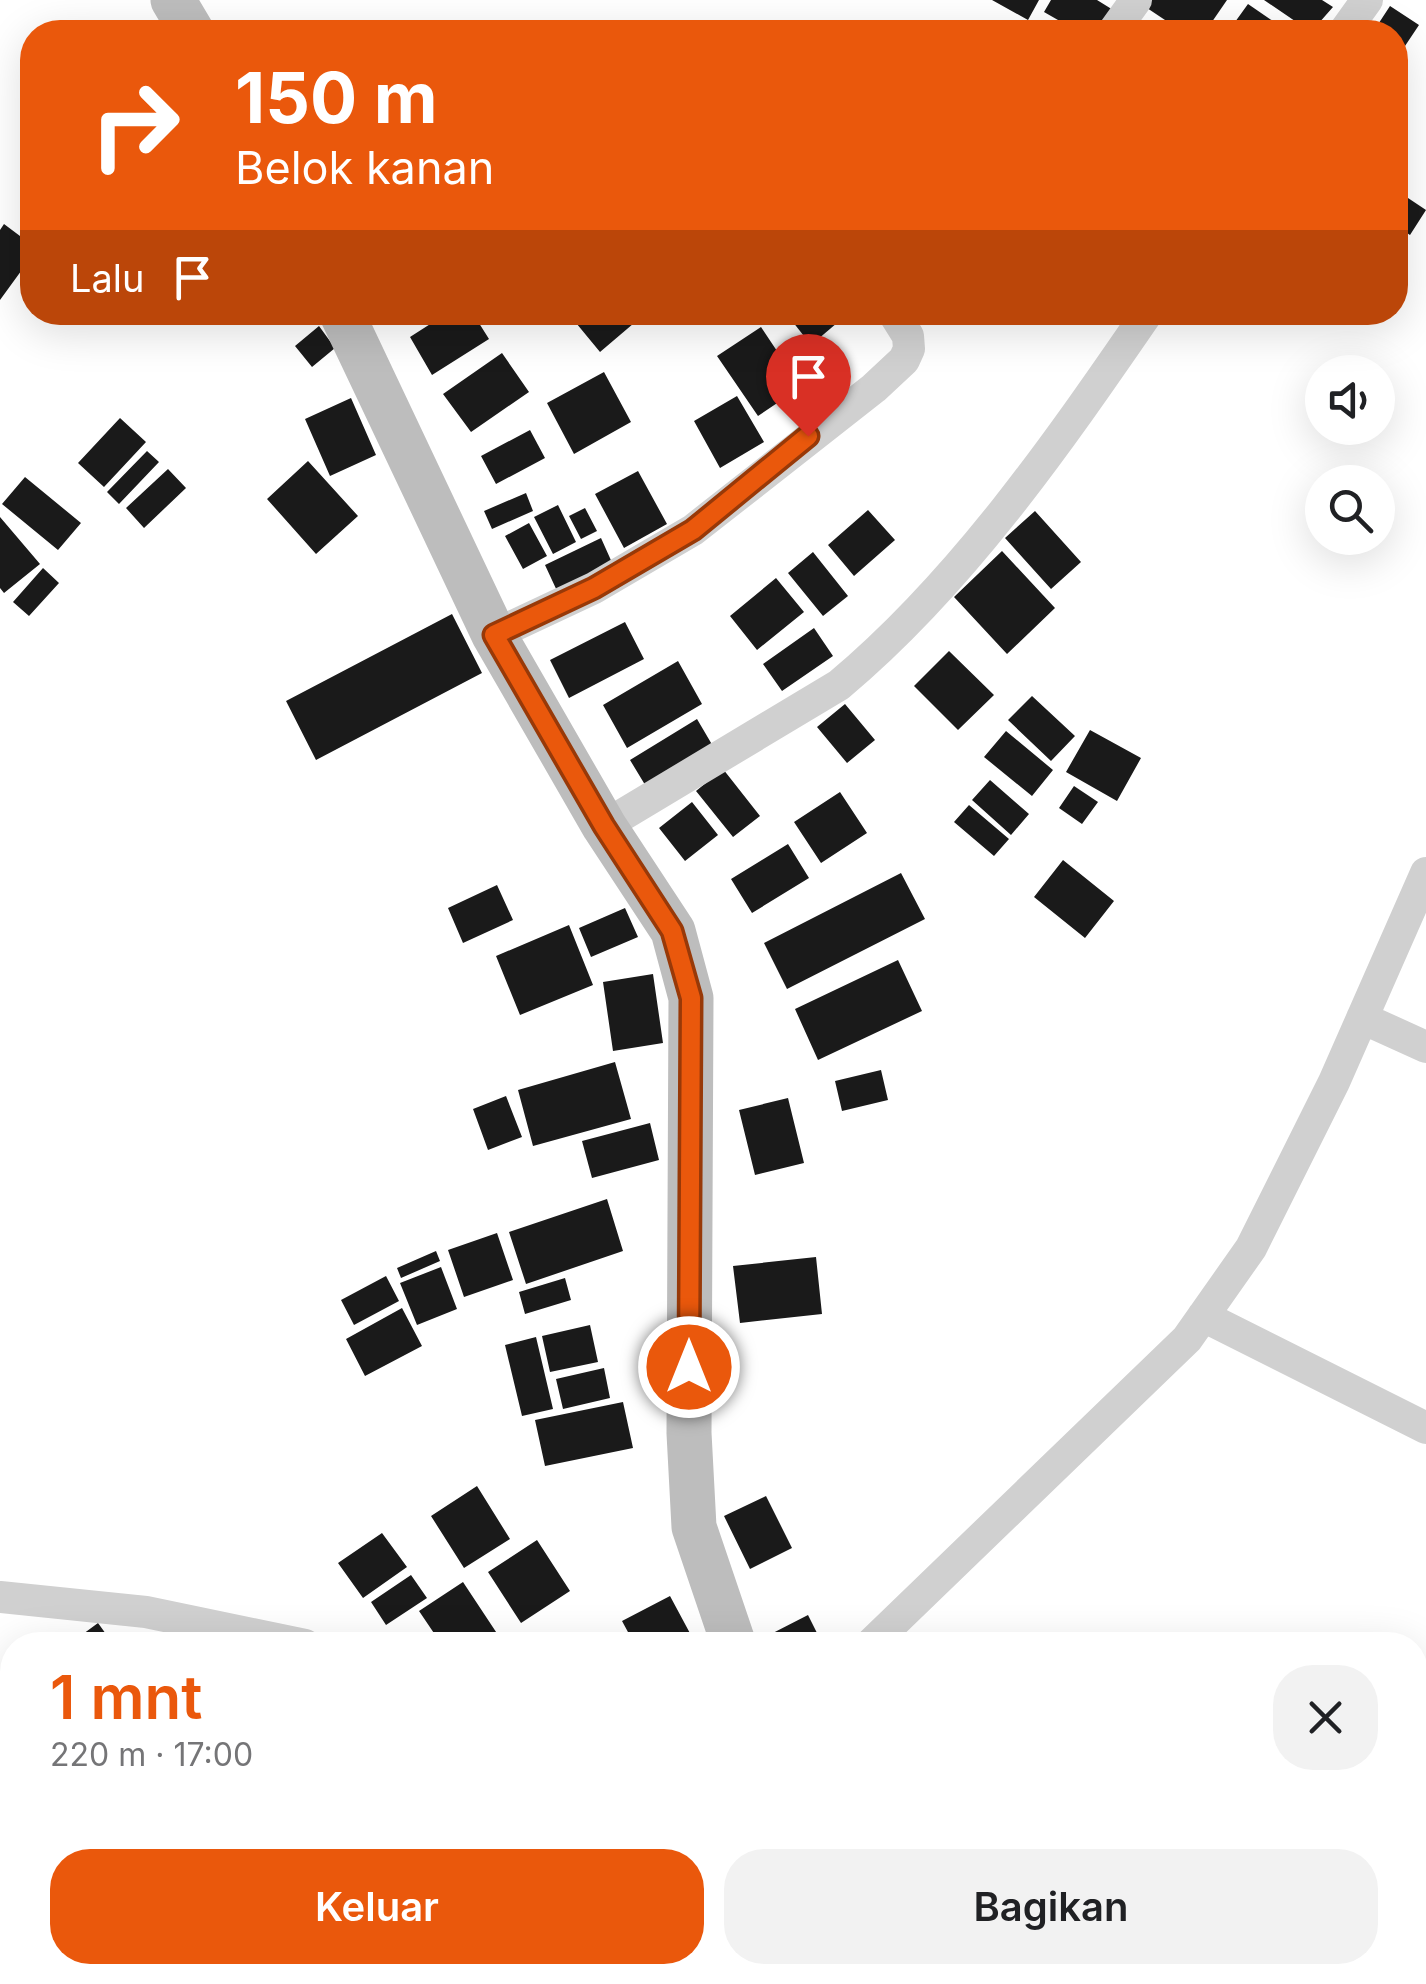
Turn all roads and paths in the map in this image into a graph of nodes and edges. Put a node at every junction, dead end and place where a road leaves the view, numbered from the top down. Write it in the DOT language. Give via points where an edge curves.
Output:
graph roads {
  1 [pos="346,325"];
  2 [pos="901,325"];
  3 [pos="1138,325"];
  4 [pos="494,635"];
  5 [pos="604,826"];
  6 [pos="1426,873"];
  7 [pos="1362,1018"];
  8 [pos="1426,1047"];
  9 [pos="1203,1316"];
  10 [pos="1426,1428"];
  11 [pos="0,1597"];
  12 [pos="242,1632"];
  13 [pos="730,1632"];
  14 [pos="883,1632"];
  1 -- 4 [label="main road"];
  2 -- 4 [label="street" via="908,336 904,360 693,530 594,588"];
  3 -- 5 [label="street" via="998,516 869,659 839,685"];
  4 -- 5 [label="main road"];
  5 -- 13 [label="main road" via="672,931 691,998 688,1433 694,1527"];
  6 -- 7 [label="street"];
  7 -- 8 [label="street"];
  7 -- 9 [label="street" via="1251,1248"];
  9 -- 10 [label="street"];
  9 -- 14 [label="street" via="1187,1339"];
  11 -- 12 [label="street" via="146,1612"];
}
